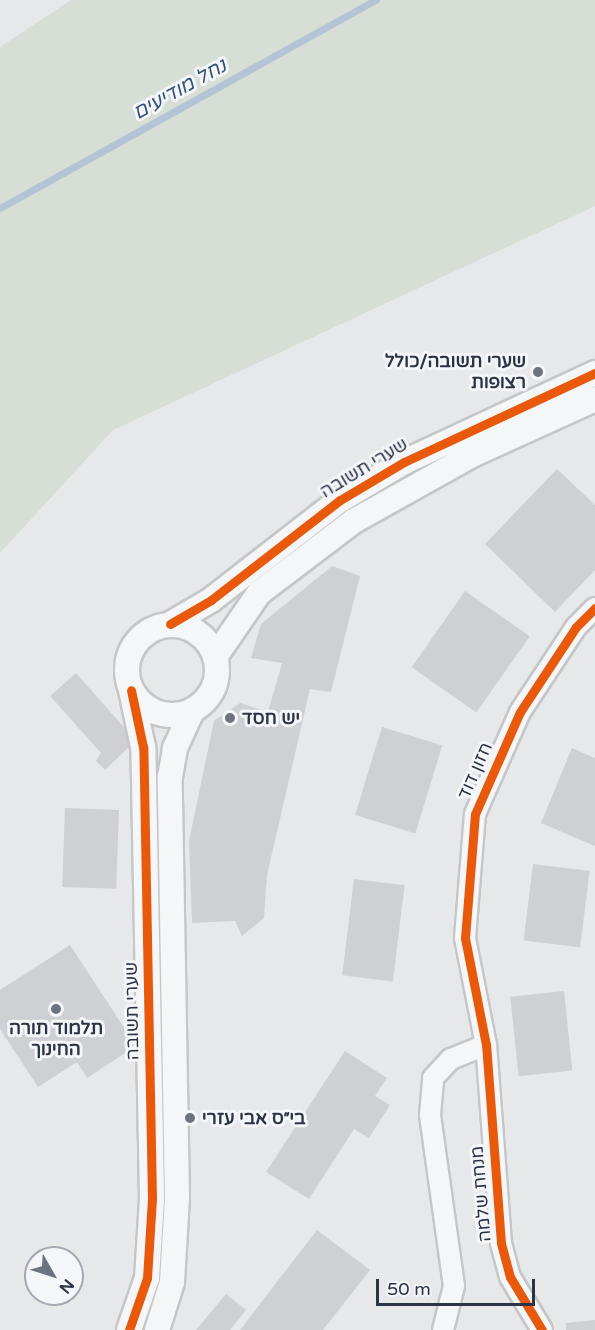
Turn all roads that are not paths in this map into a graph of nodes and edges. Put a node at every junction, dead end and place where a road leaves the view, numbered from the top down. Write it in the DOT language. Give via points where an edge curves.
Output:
graph roads {
  1 [pos="595,373"];
  2 [pos="595,399"];
  3 [pos="595,608"];
  4 [pos="170,624"];
  5 [pos="215,657"];
  6 [pos="131,690"];
  7 [pos="192,711"];
  8 [pos="486,1045"];
  9 [pos="129,1330"];
  10 [pos="157,1330"];
  11 [pos="443,1330"];
  12 [pos="542,1330"];
  1 -- 4 [label="street, שערי תשובה" via="404,462 340,500 211,600"];
  2 -- 5 [label="street" via="474,454 354,520 259,593"];
  3 -- 8 [label="street, חזון דוד" via="576,627 520,712 475,814 465,938"];
  4 -- 5 [label="street" via="202,636"];
  4 -- 6 [label="street" via="152,629 129,655"];
  5 -- 7 [label="street" via="215,685"];
  6 -- 7 [label="street" via="156,713"];
  6 -- 9 [label="street, שערי תשובה" via="143,747 152,1198 147,1278"];
  7 -- 10 [label="street" via="175,748 170,777 177,1198 172,1282"];
  8 -- 11 [label="street, מנחת שלמה" via="451,1059 433,1078 430,1115 454,1286"];
  8 -- 12 [label="street, מנחת שלמה" via="501,1243 510,1277"];
}
